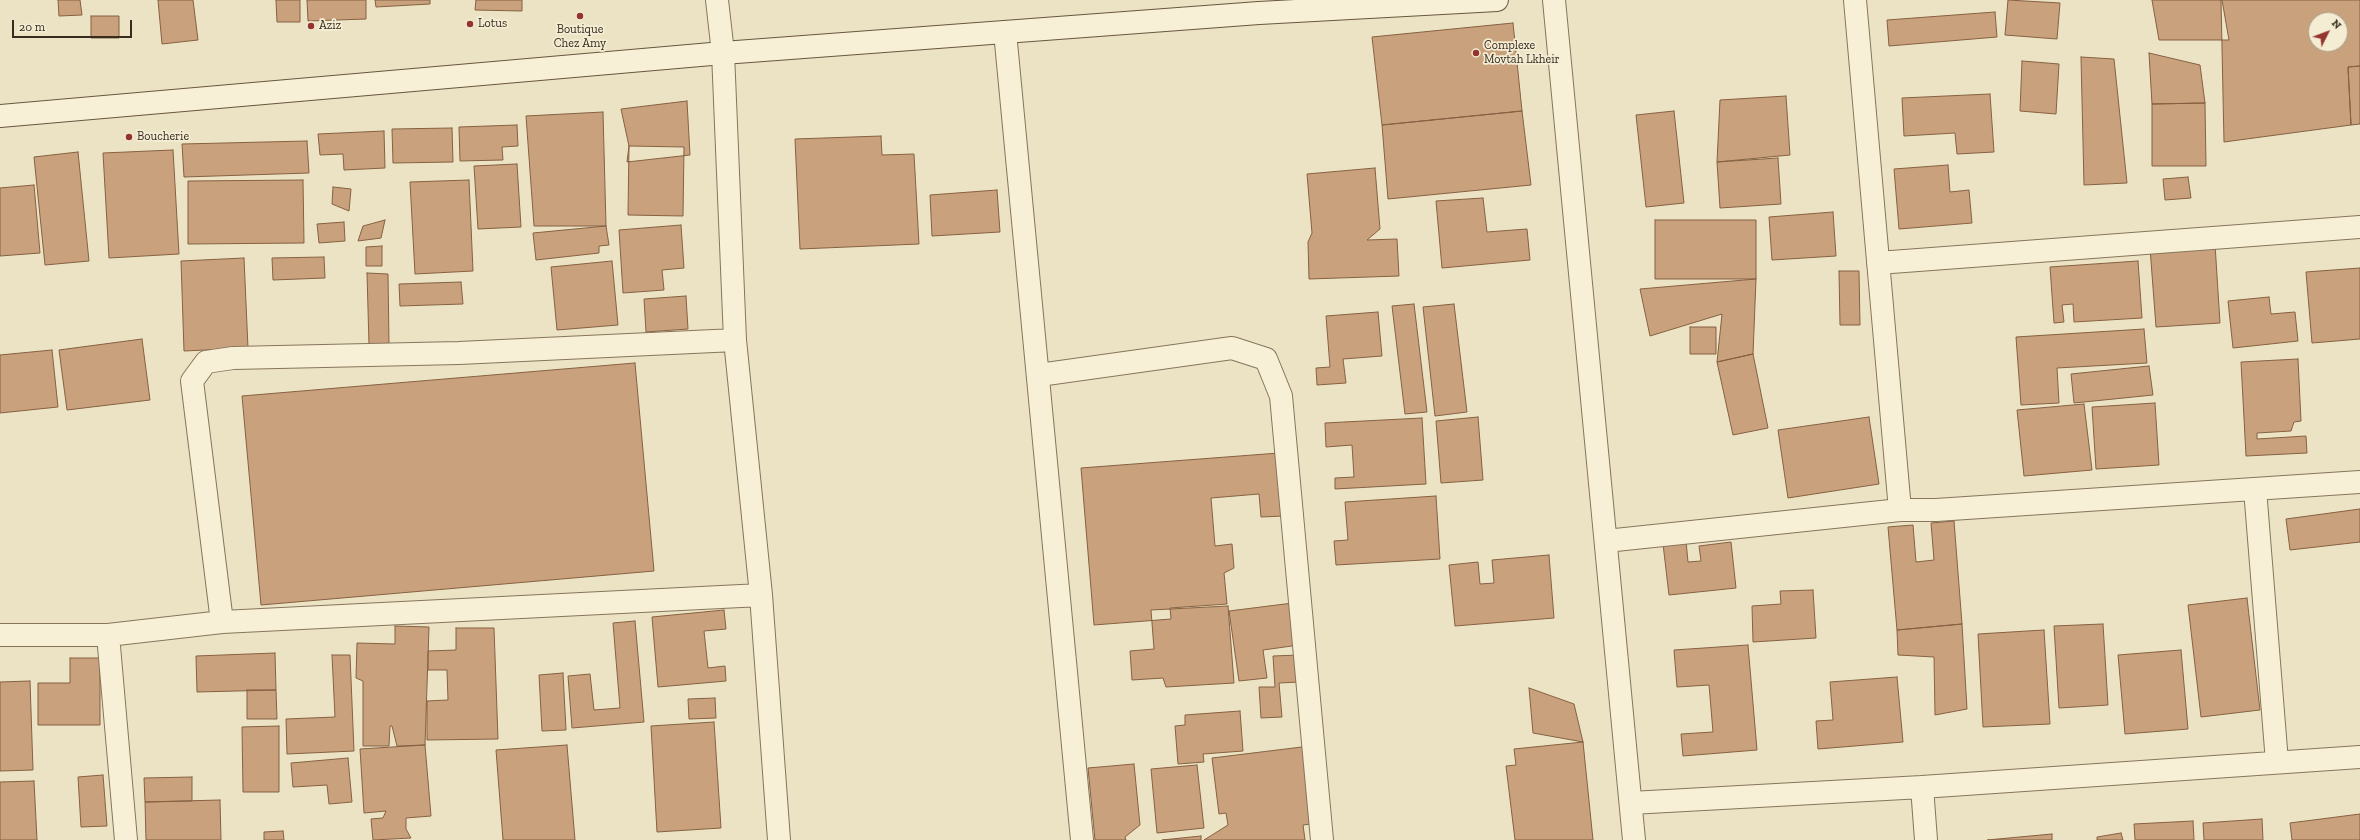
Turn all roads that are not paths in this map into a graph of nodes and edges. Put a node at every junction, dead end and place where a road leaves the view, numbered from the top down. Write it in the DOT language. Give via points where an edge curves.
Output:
graph roads {
  1 [pos="717,0"];
  2 [pos="1497,0"];
  3 [pos="1554,0"];
  4 [pos="1855,0"];
  5 [pos="1258,6"];
  6 [pos="1005,32"];
  7 [pos="723,53"];
  8 [pos="0,116"];
  9 [pos="2360,227"];
  10 [pos="1878,263"];
  11 [pos="735,340"];
  12 [pos="1038,375"];
  13 [pos="2360,482"];
  14 [pos="2255,489"];
  15 [pos="1900,510"];
  16 [pos="1606,541"];
  17 [pos="761,595"];
  18 [pos="222,622"];
  19 [pos="108,635"];
  20 [pos="0,636"];
  21 [pos="2360,756"];
  22 [pos="2278,762"];
  23 [pos="1922,787"];
  24 [pos="1631,803"];
  25 [pos="126,840"];
  26 [pos="779,840"];
  27 [pos="1082,840"];
  28 [pos="1322,840"];
  29 [pos="1634,840"];
  30 [pos="1926,840"];
  1 -- 7 [label="street"];
  2 -- 5 [label="street"];
  3 -- 16 [label="street"];
  4 -- 10 [label="street"];
  5 -- 6 [label="street"];
  6 -- 7 [label="street"];
  6 -- 12 [label="street"];
  7 -- 8 [label="street"];
  7 -- 11 [label="street"];
  9 -- 10 [label="street"];
  10 -- 15 [label="street"];
  11 -- 17 [label="street"];
  11 -- 18 [label="street" via="459,353 233,358 206,362 192,381"];
  12 -- 27 [label="street"];
  12 -- 28 [label="street" via="1232,348 1266,359 1281,396"];
  13 -- 14 [label="street"];
  14 -- 15 [label="street" via="1936,510"];
  14 -- 22 [label="street"];
  15 -- 16 [label="street"];
  16 -- 24 [label="street"];
  17 -- 18 [label="street"];
  17 -- 26 [label="street"];
  18 -- 19 [label="street"];
  19 -- 20 [label="street"];
  19 -- 25 [label="street"];
  21 -- 22 [label="street"];
  22 -- 23 [label="street"];
  23 -- 24 [label="street"];
  23 -- 30 [label="street"];
  24 -- 29 [label="street"];
}
